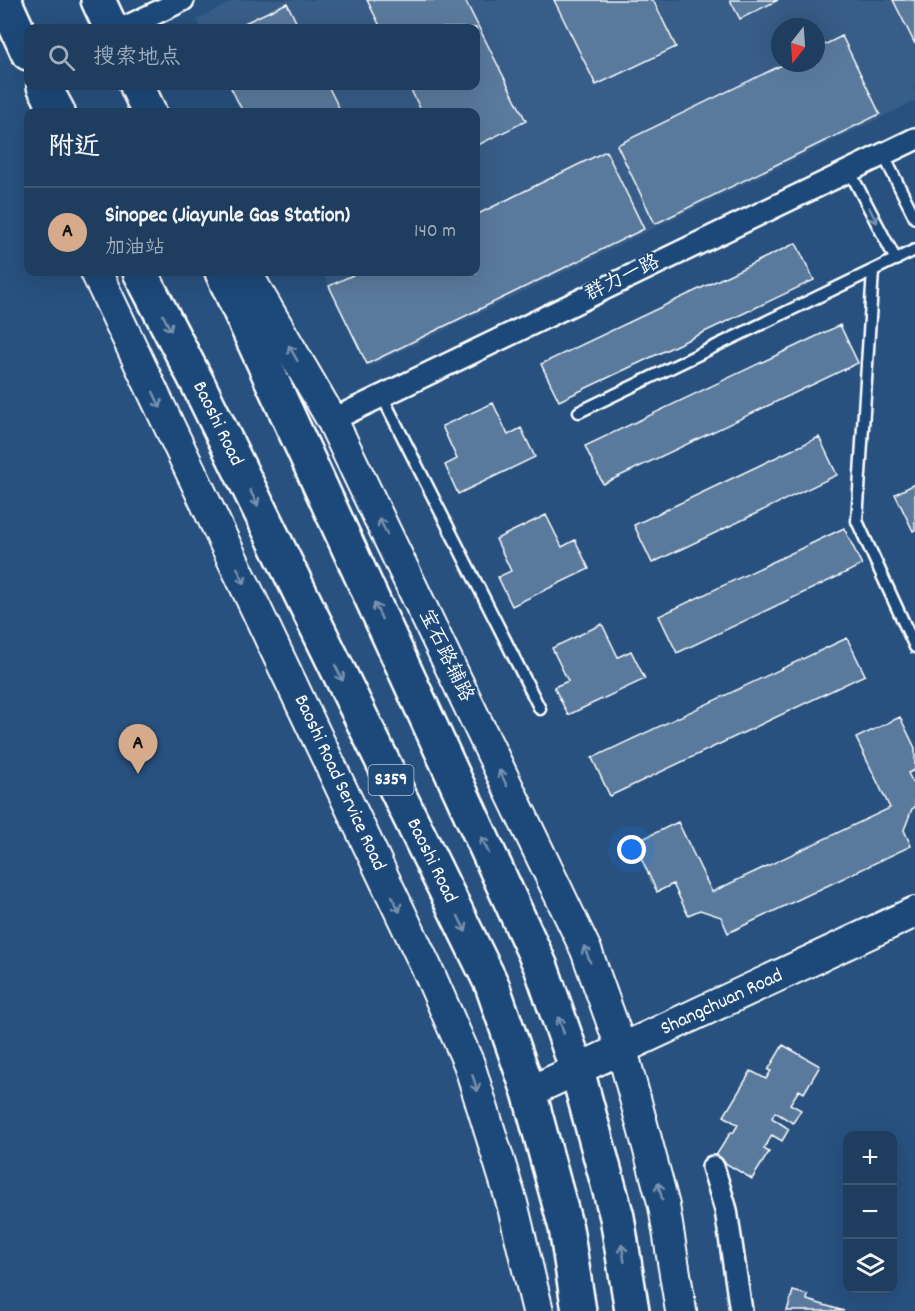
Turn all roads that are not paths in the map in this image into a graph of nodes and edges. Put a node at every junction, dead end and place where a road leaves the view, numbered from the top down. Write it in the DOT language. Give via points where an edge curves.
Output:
graph roads {
  1 [pos="98,0"];
  2 [pos="183,0"];
  3 [pos="4,3"];
  4 [pos="109,24"];
  5 [pos="132,24"];
  6 [pos="24,45"];
  7 [pos="140,90"];
  8 [pos="140,90"];
  9 [pos="147,108"];
  10 [pos="152,108"];
  11 [pos="915,139"];
  12 [pos="883,154"];
  13 [pos="849,170"];
  14 [pos="915,218"];
  15 [pos="915,250"];
  16 [pos="896,260"];
  17 [pos="873,271"];
  18 [pos="98,276"];
  19 [pos="142,276"];
  20 [pos="224,276"];
  21 [pos="248,276"];
  22 [pos="382,396"];
  23 [pos="579,412"];
  24 [pos="332,420"];
  25 [pos="915,648"];
  26 [pos="540,709"];
  27 [pos="915,912"];
  28 [pos="622,1050"];
  29 [pos="577,1071"];
  30 [pos="529,1092"];
  31 [pos="713,1167"];
  32 [pos="538,1311"];
  33 [pos="579,1311"];
  34 [pos="632,1311"];
  35 [pos="681,1311"];
  36 [pos="741,1311"];
  1 -- 4 [label="main road"];
  2 -- 5 [label="street"];
  3 -- 6 [label="main road"];
  7 -- 9 [label="main road"];
  8 -- 10 [label="main road"];
  11 -- 12 [label="street, 群力一路"];
  12 -- 13 [label="street, 群力一路"];
  12 -- 14 [label="lane"];
  13 -- 16 [label="lane, one-way"];
  13 -- 22 [label="street, 群力一路"];
  15 -- 16 [label="lane"];
  16 -- 17 [label="lane"];
  17 -- 23 [label="lane"];
  17 -- 25 [label="lane" via="857,521"];
  18 -- 32 [label="main road, Baoshi Road Service Road, one-way" via="469,1064 512,1203"];
  19 -- 30 [label="main road, Baoshi Road / S359, one-way" via="492,986"];
  29 -- 20 [label="main road, one-way" via="541,967"];
  24 -- 21 [label="main road, 宝石路辅路, one-way"];
  22 -- 24 [label="street, 群力一路"];
  22 -- 26 [label="lane"];
  28 -- 24 [label="main road, 宝石路辅路, one-way" via="586,950"];
  27 -- 28 [label="main road, Shangchuan Road"];
  28 -- 29 [label="main road, Shangchuan Road"];
  35 -- 28 [label="main road, one-way" via="664,1206"];
  29 -- 30 [label="main road, Shangchuan Road"];
  34 -- 29 [label="main road, one-way" via="617,1217"];
  30 -- 33 [label="main road, Baoshi Road / S359" via="566,1228"];
  31 -- 36 [label="street" via="726,1210"];
}
